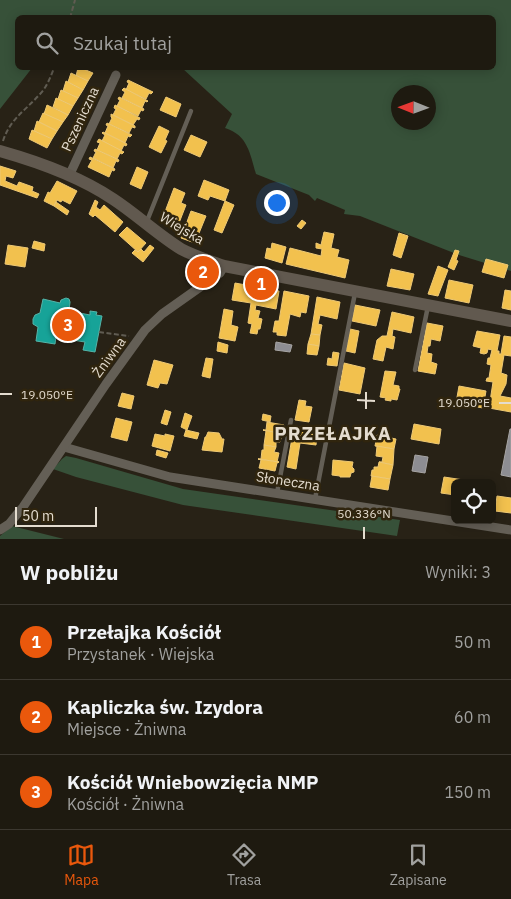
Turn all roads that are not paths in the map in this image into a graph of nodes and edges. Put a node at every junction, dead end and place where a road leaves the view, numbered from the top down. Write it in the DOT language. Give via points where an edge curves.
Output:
graph roads {
  1 [pos="116,75"];
  2 [pos="191,111"];
  3 [pos="1,147"];
  4 [pos="69,176"];
  5 [pos="146,224"];
  6 [pos="224,266"];
  7 [pos="355,291"];
  8 [pos="428,305"];
  9 [pos="511,321"];
  10 [pos="415,370"];
  11 [pos="290,420"];
  12 [pos="64,447"];
  13 [pos="277,494"];
  14 [pos="315,499"];
  15 [pos="0,530"];
  16 [pos="511,530"];
  1 -- 4 [label="street, Pszeniczna"];
  2 -- 5 [label="lane"];
  3 -- 4 [label="street, Wiejska"];
  4 -- 5 [label="street, Wiejska" via="113,199"];
  5 -- 6 [label="street, Wiejska" via="182,249"];
  6 -- 7 [label="street, Wiejska"];
  6 -- 12 [label="street, Żniwna" via="220,273 145,330"];
  7 -- 8 [label="street, Wiejska"];
  7 -- 14 [label="lane"];
  8 -- 9 [label="street, Wiejska"];
  8 -- 10 [label="lane"];
  11 -- 13 [label="lane"];
  12 -- 13 [label="street, Słoneczna" via="170,476"];
  12 -- 15 [label="street, Żniwna" via="23,507"];
  13 -- 14 [label="street, Słoneczna"];
  14 -- 16 [label="street, Słoneczna"];
}
